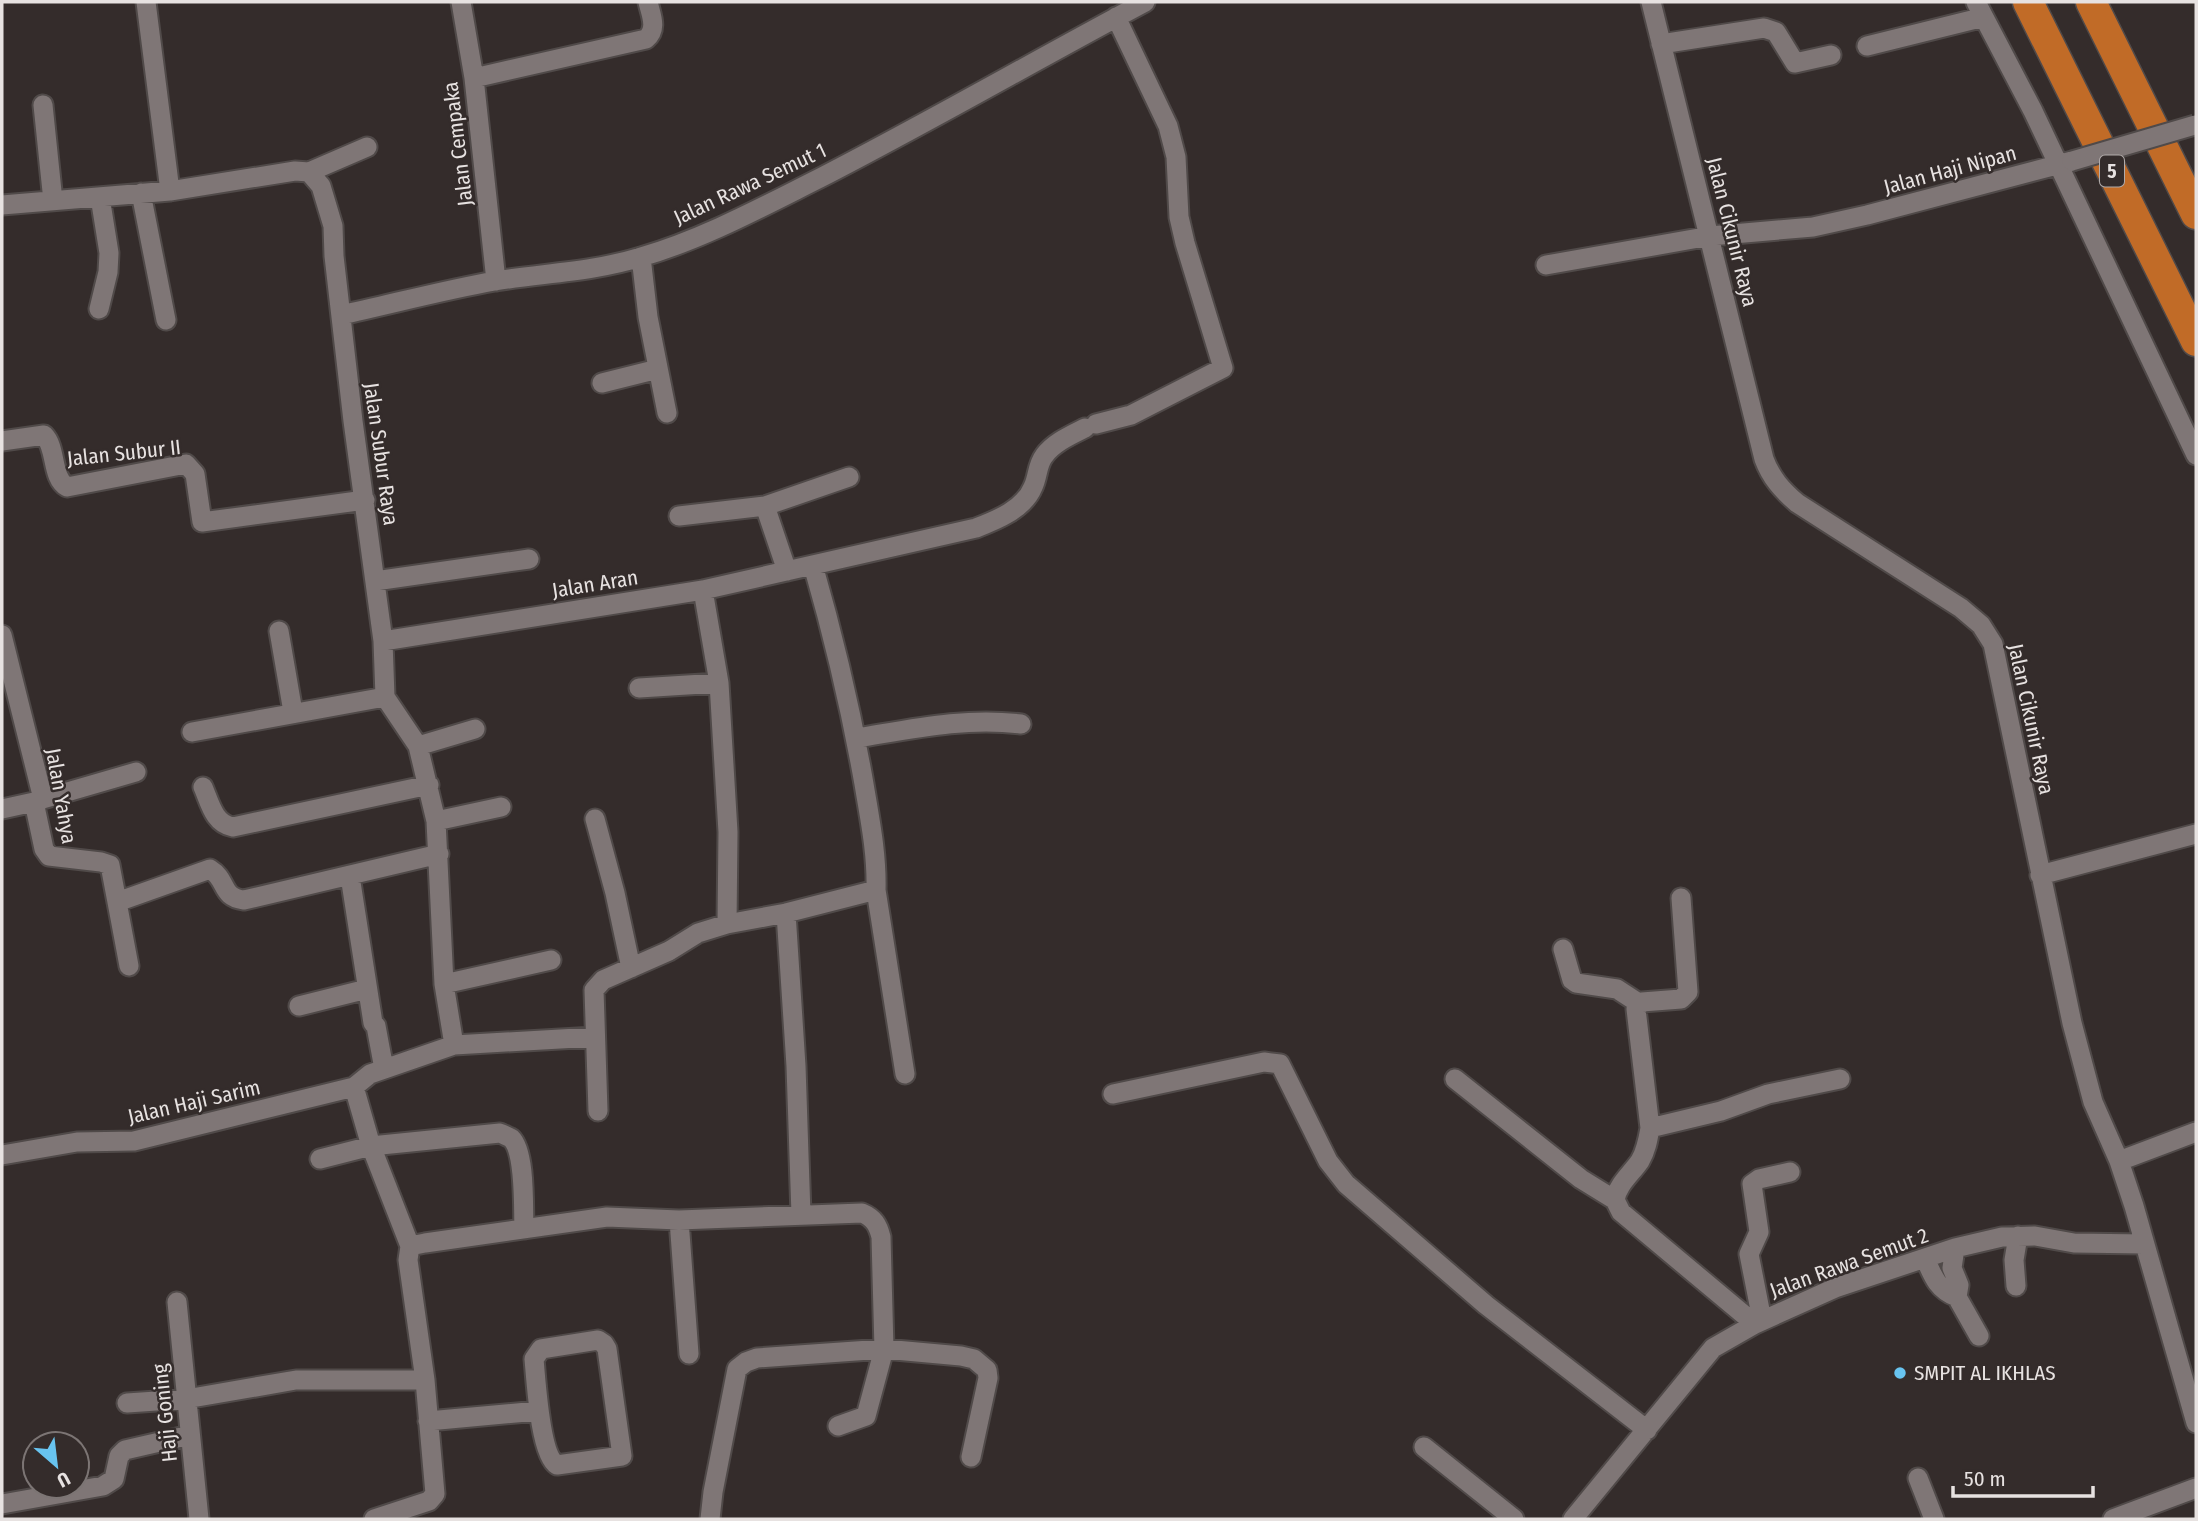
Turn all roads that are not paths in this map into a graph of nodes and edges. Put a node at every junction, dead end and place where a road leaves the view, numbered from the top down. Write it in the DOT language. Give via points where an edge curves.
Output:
graph roads {
  1 [pos="146,2"];
  2 [pos="461,2"];
  3 [pos="648,2"];
  4 [pos="1145,2"];
  5 [pos="1651,2"];
  6 [pos="2028,2"];
  7 [pos="2091,2"];
  8 [pos="1980,9"];
  9 [pos="1116,17"];
  10 [pos="1661,44"];
  11 [pos="1867,46"];
  12 [pos="1831,55"];
  13 [pos="474,78"];
  14 [pos="43,105"];
  15 [pos="2196,125"];
  16 [pos="367,147"];
  17 [pos="2065,162"];
  18 [pos="309,172"];
  19 [pos="170,191"];
  20 [pos="141,193"];
  21 [pos="100,197"];
  22 [pos="53,201"];
  23 [pos="2,205"];
  24 [pos="2196,214"];
  25 [pos="1710,236"];
  26 [pos="641,257"];
  27 [pos="1546,265"];
  28 [pos="496,281"];
  29 [pos="99,309"];
  30 [pos="341,316"];
  31 [pos="166,320"];
  32 [pos="2196,341"];
  33 [pos="658,369"];
  34 [pos="602,383"];
  35 [pos="667,413"];
  36 [pos="2,441"];
  37 [pos="2196,456"];
  38 [pos="849,477"];
  39 [pos="365,500"];
  40 [pos="765,506"];
  41 [pos="679,516"];
  42 [pos="530,559"];
  43 [pos="813,565"];
  44 [pos="787,570"];
  45 [pos="375,581"];
  46 [pos="703,590"];
  47 [pos="279,631"];
  48 [pos="2,635"];
  49 [pos="383,641"];
  50 [pos="719,683"];
  51 [pos="639,688"];
  52 [pos="386,697"];
  53 [pos="293,712"];
  54 [pos="1021,724"];
  55 [pos="475,729"];
  56 [pos="191,732"];
  57 [pos="857,738"];
  58 [pos="418,746"];
  59 [pos="136,772"];
  60 [pos="429,785"];
  61 [pos="203,787"];
  62 [pos="39,801"];
  63 [pos="501,807"];
  64 [pos="2,809"];
  65 [pos="595,820"];
  66 [pos="436,821"];
  67 [pos="2196,834"];
  68 [pos="439,854"];
  69 [pos="2040,875"];
  70 [pos="350,876"];
  71 [pos="876,890"];
  72 [pos="1681,898"];
  73 [pos="117,902"];
  74 [pos="786,913"];
  75 [pos="727,924"];
  76 [pos="1563,949"];
  77 [pos="551,960"];
  78 [pos="129,966"];
  79 [pos="631,968"];
  80 [pos="444,984"];
  81 [pos="367,989"];
  82 [pos="1640,1004"];
  83 [pos="299,1006"];
  84 [pos="595,1037"];
  85 [pos="454,1045"];
  86 [pos="384,1069"];
  87 [pos="905,1074"];
  88 [pos="1455,1079"];
  89 [pos="1840,1079"];
  90 [pos="354,1087"];
  91 [pos="1113,1094"];
  92 [pos="598,1111"];
  93 [pos="1650,1128"];
  94 [pos="2196,1132"];
  95 [pos="372,1146"];
  96 [pos="2,1155"];
  97 [pos="320,1159"];
  98 [pos="2119,1161"];
  99 [pos="1790,1172"];
  100 [pos="1615,1200"];
  101 [pos="801,1215"];
  102 [pos="679,1220"];
  103 [pos="524,1229"];
  104 [pos="2018,1236"];
  105 [pos="2144,1244"];
  106 [pos="410,1247"];
  107 [pos="1955,1248"];
  108 [pos="1925,1258"];
  109 [pos="2016,1286"];
  110 [pos="1958,1297"];
  111 [pos="177,1302"];
  112 [pos="1758,1322"];
  113 [pos="1979,1336"];
  114 [pos="884,1349"];
  115 [pos="689,1354"];
  116 [pos="425,1380"];
  117 [pos="186,1399"];
  118 [pos="127,1403"];
  119 [pos="538,1411"];
  120 [pos="428,1420"];
  121 [pos="2196,1423"];
  122 [pos="838,1426"];
  123 [pos="1647,1430"];
  124 [pos="190,1435"];
  125 [pos="1424,1447"];
  126 [pos="971,1457"];
  127 [pos="1918,1478"];
  128 [pos="2196,1488"];
  129 [pos="2,1504"];
  130 [pos="399,1516"];
  131 [pos="200,1519"];
  132 [pos="374,1519"];
  133 [pos="710,1519"];
  134 [pos="1514,1519"];
  135 [pos="1573,1519"];
  136 [pos="1934,1519"];
  137 [pos="2113,1519"];
  1 -- 19 [label="street"];
  2 -- 13 [label="street, Jalan Cempaka"];
  3 -- 13 [label="street" via="654,26 646,39"];
  4 -- 9 [label="street, Jalan Rawa Semut 1"];
  5 -- 10 [label="street, Jalan Cikunir Raya"];
  6 -- 32 [label="highway, 5"];
  7 -- 24 [label="highway"];
  8 -- 11 [label="street"];
  8 -- 17 [label="street"];
  9 -- 26 [label="street, Jalan Rawa Semut 1" via="791,192"];
  9 -- 43 [label="street, Jalan Aran" via="1174,144 1185,243 1223,368 1131,415 1091,426 1046,453 1030,494 996,520 962,532"];
  10 -- 12 [label="street" via="1764,27 1776,32 1795,63"];
  10 -- 25 [label="street, Jalan Cikunir Raya"];
  13 -- 28 [label="street, Jalan Cempaka"];
  14 -- 22 [label="street"];
  15 -- 17 [label="street, Jalan Haji Nipan, bridge"];
  16 -- 18 [label="street"];
  17 -- 25 [label="street, Jalan Haji Nipan" via="1826,224"];
  17 -- 37 [label="street"];
  18 -- 19 [label="street"];
  18 -- 30 [label="street, Jalan Subur Raya" via="321,186 333,226"];
  19 -- 20 [label="street"];
  20 -- 21 [label="street"];
  20 -- 31 [label="street"];
  21 -- 22 [label="street"];
  21 -- 29 [label="street" via="109,253"];
  22 -- 23 [label="street"];
  25 -- 27 [label="street, Jalan Haji Nipan"];
  25 -- 69 [label="street, Jalan Cikunir Raya" via="1764,459 1776,483 1797,503 1961,608 1981,625 1993,644"];
  26 -- 28 [label="street, Jalan Rawa Semut 1" via="583,271"];
  26 -- 33 [label="street"];
  28 -- 30 [label="street, Jalan Rawa Semut 1"];
  30 -- 39 [label="street, Jalan Subur Raya"];
  33 -- 34 [label="street"];
  33 -- 35 [label="street"];
  36 -- 39 [label="street, Jalan Subur II" via="44,435 60,481 67,486 186,464 195,474 202,522"];
  38 -- 40 [label="street"];
  39 -- 45 [label="street, Jalan Subur Raya"];
  40 -- 41 [label="street"];
  40 -- 44 [label="street"];
  42 -- 45 [label="street"];
  43 -- 44 [label="street, Jalan Aran"];
  43 -- 57 [label="street"];
  44 -- 46 [label="street, Jalan Aran"];
  45 -- 49 [label="street, Jalan Subur Raya"];
  46 -- 49 [label="street, Jalan Aran"];
  46 -- 50 [label="street"];
  47 -- 53 [label="street"];
  48 -- 62 [label="street, Jalan Yahya"];
  49 -- 52 [label="street, Jalan Subur Raya"];
  50 -- 51 [label="street"];
  50 -- 75 [label="street" via="728,832"];
  52 -- 53 [label="street"];
  52 -- 58 [label="street"];
  53 -- 56 [label="street"];
  54 -- 57 [label="street" via="957,721"];
  55 -- 58 [label="street"];
  57 -- 71 [label="street" via="877,865"];
  58 -- 60 [label="street"];
  59 -- 62 [label="street"];
  60 -- 61 [label="street" via="233,827 217,819"];
  60 -- 66 [label="street"];
  62 -- 64 [label="street"];
  62 -- 73 [label="street, Jalan Yahya" via="44,849 49,856 110,865"];
  63 -- 66 [label="street"];
  65 -- 79 [label="street"];
  66 -- 68 [label="street"];
  67 -- 69 [label="street"];
  68 -- 70 [label="street"];
  68 -- 80 [label="street"];
  69 -- 98 [label="street, Jalan Cikunir Raya" via="2093,1102"];
  70 -- 73 [label="street" via="244,900 227,894 219,874 210,869"];
  70 -- 81 [label="street"];
  71 -- 74 [label="street"];
  71 -- 87 [label="street"];
  72 -- 82 [label="street" via="1688,992 1681,999"];
  73 -- 78 [label="street"];
  74 -- 75 [label="street"];
  74 -- 101 [label="street"];
  75 -- 79 [label="street" via="698,933"];
  76 -- 82 [label="street" via="1576,983 1617,989"];
  77 -- 80 [label="street"];
  79 -- 84 [label="street" via="603,980 594,990"];
  80 -- 85 [label="street"];
  81 -- 83 [label="street"];
  81 -- 86 [label="street"];
  82 -- 93 [label="street" via="1636,1012"];
  84 -- 85 [label="street, Jalan Haji Sarim"];
  84 -- 92 [label="street"];
  85 -- 86 [label="street, Jalan Haji Sarim"];
  86 -- 90 [label="street, Jalan Haji Sarim"];
  88 -- 100 [label="street" via="1581,1179"];
  89 -- 93 [label="street"];
  90 -- 95 [label="street"];
  90 -- 96 [label="street, Jalan Haji Sarim" via="134,1141 77,1142"];
  91 -- 123 [label="street" via="1264,1062 1280,1065 1328,1161 1346,1184 1486,1305"];
  93 -- 100 [label="street" via="1642,1158"];
  94 -- 98 [label="street"];
  95 -- 97 [label="street"];
  95 -- 103 [label="street" via="500,1133 511,1138 523,1177"];
  95 -- 106 [label="street"];
  98 -- 105 [label="street, Jalan Cikunir Raya"];
  99 -- 112 [label="street" via="1752,1184 1759,1232 1749,1254"];
  100 -- 112 [label="street" via="1621,1212"];
  101 -- 102 [label="street"];
  101 -- 114 [label="street" via="862,1213 875,1222 881,1237"];
  102 -- 103 [label="street" via="607,1217"];
  102 -- 115 [label="street"];
  103 -- 106 [label="street"];
  104 -- 105 [label="street, Jalan Rawa Semut 2"];
  104 -- 107 [label="street, Jalan Rawa Semut 2"];
  104 -- 109 [label="street"];
  105 -- 121 [label="street, Jalan Cikunir Raya"];
  106 -- 116 [label="street"];
  107 -- 108 [label="street, Jalan Rawa Semut 2"];
  107 -- 110 [label="street" via="1952,1268"];
  108 -- 110 [label="street" via="1945,1293"];
  108 -- 112 [label="street, Jalan Rawa Semut 2" via="1835,1288"];
  110 -- 113 [label="street"];
  111 -- 117 [label="street, Haji Goning"];
  112 -- 123 [label="street, Jalan Rawa Semut 2" via="1713,1348"];
  114 -- 122 [label="street" via="866,1416"];
  114 -- 126 [label="street" via="961,1356 983,1365 988,1378"];
  114 -- 133 [label="street" via="757,1357 738,1367"];
  116 -- 117 [label="street" via="296,1380"];
  116 -- 120 [label="street"];
  117 -- 118 [label="street"];
  117 -- 124 [label="street, Haji Goning"];
  119 -- 119 [label="street" via="534,1359 538,1351 601,1341 607,1349 622,1457 554,1464"];
  119 -- 120 [label="street"];
  120 -- 130 [label="street" via="434,1496"];
  123 -- 135 [label="street, Jalan Rawa Semut 2"];
  124 -- 129 [label="street" via="125,1450 114,1479 103,1486"];
  124 -- 131 [label="street, Haji Goning"];
  125 -- 134 [label="street"];
  127 -- 136 [label="street"];
  128 -- 137 [label="street"];
  130 -- 132 [label="street"];
}
